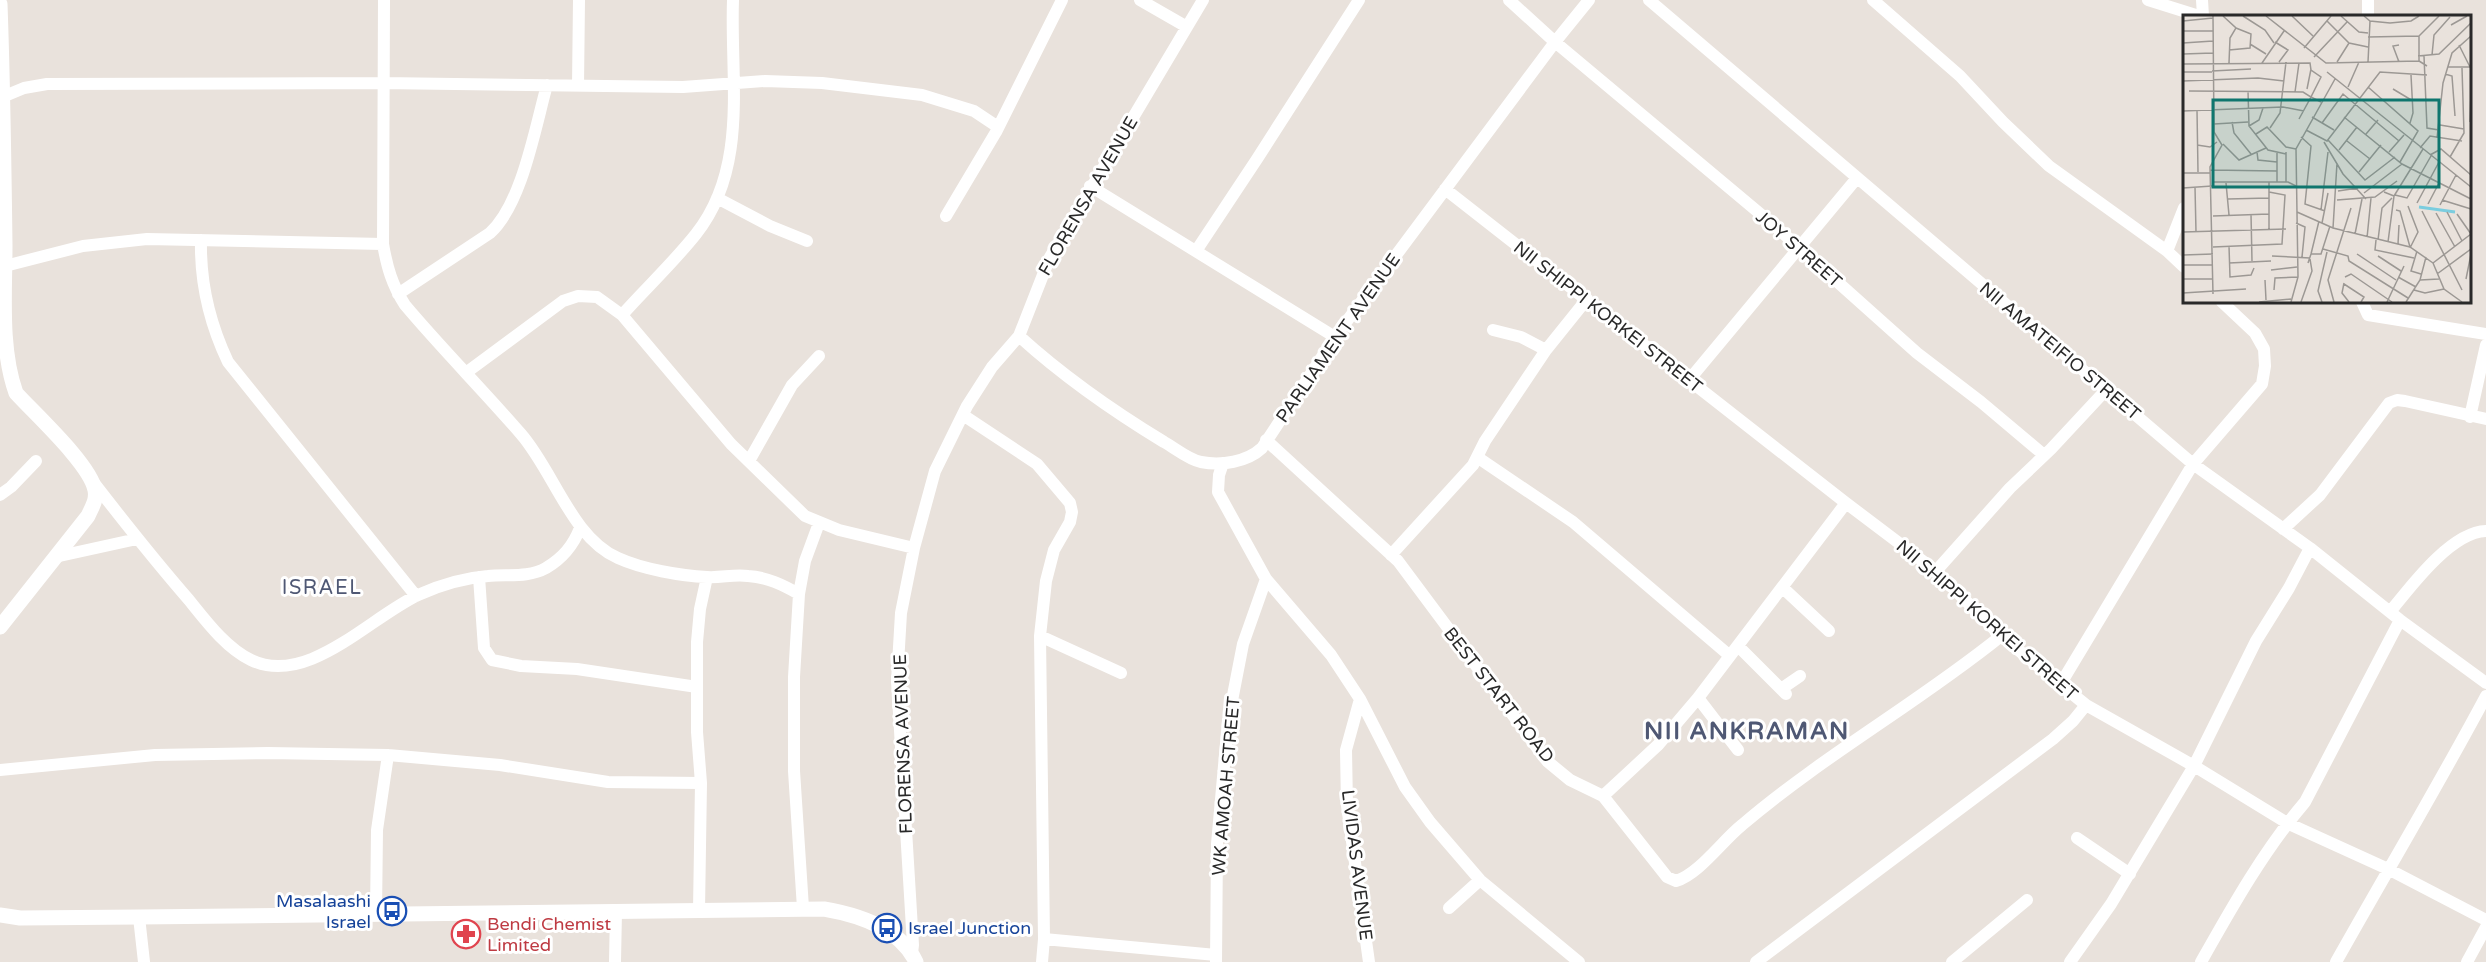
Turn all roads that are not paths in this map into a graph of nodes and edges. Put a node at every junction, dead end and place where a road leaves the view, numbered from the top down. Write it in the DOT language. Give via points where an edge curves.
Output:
graph roads {
  1 [pos="384,0"];
  2 [pos="579,0"];
  3 [pos="733,0"];
  4 [pos="1062,0"];
  5 [pos="1140,0"];
  6 [pos="1203,0"];
  7 [pos="1359,0"];
  8 [pos="1509,0"];
  9 [pos="1589,0"];
  10 [pos="1649,0"];
  11 [pos="1873,0"];
  12 [pos="2148,0"];
  13 [pos="2202,0"];
  14 [pos="0,4"];
  15 [pos="2198,15"];
  16 [pos="2201,15"];
  17 [pos="1187,27"];
  18 [pos="1555,42"];
  19 [pos="734,82"];
  20 [pos="382,83"];
  21 [pos="547,85"];
  22 [pos="578,86"];
  23 [pos="2,98"];
  24 [pos="998,127"];
  25 [pos="1857,178"];
  26 [pos="1090,186"];
  27 [pos="1445,189"];
  28 [pos="717,198"];
  29 [pos="2183,211"];
  30 [pos="946,216"];
  31 [pos="201,240"];
  32 [pos="807,241"];
  33 [pos="383,244"];
  34 [pos="1799,248"];
  35 [pos="1196,251"];
  36 [pos="2167,251"];
  37 [pos="5,266"];
  38 [pos="2183,266"];
  39 [pos="398,294"];
  40 [pos="1587,299"];
  41 [pos="2223,303"];
  42 [pos="2362,303"];
  43 [pos="622,315"];
  44 [pos="1493,330"];
  45 [pos="2486,334"];
  46 [pos="1019,336"];
  47 [pos="1335,337"];
  48 [pos="2486,345"];
  49 [pos="1546,350"];
  50 [pos="819,356"];
  51 [pos="467,372"];
  52 [pos="1689,380"];
  53 [pos="2105,391"];
  54 [pos="963,415"];
  55 [pos="2470,417"];
  56 [pos="2486,419"];
  57 [pos="1266,440"];
  58 [pos="2044,455"];
  59 [pos="1478,457"];
  60 [pos="36,461"];
  61 [pos="749,461"];
  62 [pos="1223,463"];
  63 [pos="2193,464"];
  64 [pos="91,479"];
  65 [pos="0,495"];
  66 [pos="1846,503"];
  67 [pos="819,523"];
  68 [pos="580,528"];
  69 [pos="2283,529"];
  70 [pos="2486,531"];
  71 [pos="137,539"];
  72 [pos="914,548"];
  73 [pos="2310,548"];
  74 [pos="1391,555"];
  75 [pos="55,557"];
  76 [pos="1936,571"];
  77 [pos="479,577"];
  78 [pos="707,577"];
  79 [pos="1266,579"];
  80 [pos="1783,588"];
  81 [pos="800,594"];
  82 [pos="416,596"];
  83 [pos="2390,612"];
  84 [pos="2400,620"];
  85 [pos="0,627"];
  86 [pos="1829,631"];
  87 [pos="1040,636"];
  88 [pos="2001,636"];
  89 [pos="1734,651"];
  90 [pos="1121,674"];
  91 [pos="1800,676"];
  92 [pos="2486,683"];
  93 [pos="2060,685"];
  94 [pos="697,687"];
  95 [pos="2486,696"];
  96 [pos="1698,698"];
  97 [pos="1360,699"];
  98 [pos="2086,705"];
  99 [pos="1738,750"];
  100 [pos="388,755"];
  101 [pos="2194,766"];
  102 [pos="0,770"];
  103 [pos="701,783"];
  104 [pos="1603,796"];
  105 [pos="2287,823"];
  106 [pos="2076,838"];
  107 [pos="2388,869"];
  108 [pos="2130,874"];
  109 [pos="1480,880"];
  110 [pos="2027,900"];
  111 [pos="803,908"];
  112 [pos="1449,908"];
  113 [pos="699,910"];
  114 [pos="616,911"];
  115 [pos="376,914"];
  116 [pos="0,915"];
  117 [pos="139,917"];
  118 [pos="2486,920"];
  119 [pos="2486,927"];
  120 [pos="1044,939"];
  121 [pos="914,958"];
  122 [pos="1216,958"];
  123 [pos="144,962"];
  124 [pos="615,962"];
  125 [pos="1042,962"];
  126 [pos="1369,962"];
  127 [pos="1579,962"];
  128 [pos="1756,962"];
  129 [pos="1952,962"];
  130 [pos="2070,962"];
  131 [pos="2201,962"];
  132 [pos="2336,962"];
  133 [pos="2467,962"];
  1 -- 20 [label="street"];
  2 -- 22 [label="street"];
  3 -- 19 [label="street"];
  4 -- 24 [label="street"];
  5 -- 17 [label="street"];
  6 -- 17 [label="street, FLORENSA AVENUE"];
  7 -- 35 [label="street"];
  8 -- 18 [label="street, JOY STREET"];
  9 -- 18 [label="street, PARLIAMENT AVENUE"];
  10 -- 25 [label="street, NII AMATEIFIO STREET"];
  11 -- 36 [label="street" via="1960,75 2049,166"];
  12 -- 15 [label="street"];
  13 -- 16 [label="street"];
  14 -- 23 [label="street"];
  17 -- 26 [label="street, FLORENSA AVENUE"];
  18 -- 27 [label="street, PARLIAMENT AVENUE"];
  18 -- 34 [label="street, JOY STREET"];
  19 -- 22 [label="street" via="683,87"];
  19 -- 24 [label="street" via="822,83 922,95 974,111"];
  19 -- 28 [label="street" via="731,149"];
  20 -- 21 [label="street"];
  20 -- 23 [label="street" via="47,84 24,88"];
  20 -- 33 [label="street"];
  21 -- 22 [label="street"];
  21 -- 39 [label="street" via="521,179 502,222"];
  23 -- 37 [label="street"];
  24 -- 30 [label="street"];
  25 -- 34 [label="street"];
  25 -- 53 [label="street, NII AMATEIFIO STREET"];
  26 -- 35 [label="street"];
  26 -- 46 [label="street, FLORENSA AVENUE" via="1050,257"];
  27 -- 40 [label="street, NII SHIPPI KORKEI STREET"];
  27 -- 47 [label="street, PARLIAMENT AVENUE"];
  28 -- 32 [label="street"];
  28 -- 43 [label="street" via="697,233"];
  29 -- 36 [label="street"];
  31 -- 33 [label="street"];
  31 -- 37 [label="street" via="147,239 84,246"];
  31 -- 82 [label="street" via="203,289 228,362"];
  33 -- 39 [label="street"];
  34 -- 52 [label="street"];
  34 -- 58 [label="street, JOY STREET" via="1917,353"];
  35 -- 47 [label="street"];
  36 -- 38 [label="street"];
  37 -- 64 [label="street" via="1,342 9,380"];
  39 -- 51 [label="street"];
  40 -- 49 [label="street"];
  40 -- 52 [label="street, NII SHIPPI KORKEI STREET"];
  41 -- 63 [label="street" via="2255,333 2264,349 2262,384"];
  42 -- 45 [label="street" via="2368,315"];
  43 -- 51 [label="street" via="597,297 572,297"];
  43 -- 61 [label="street"];
  44 -- 49 [label="street" via="1521,337"];
  46 -- 54 [label="street, FLORENSA AVENUE" via="992,367"];
  46 -- 62 [label="street, PARLIAMENT AVENUE" via="1140,428 1199,462"];
  47 -- 57 [label="street, PARLIAMENT AVENUE"];
  48 -- 55 [label="street"];
  49 -- 59 [label="street"];
  50 -- 61 [label="street" via="792,385"];
  51 -- 68 [label="street" via="539,456"];
  52 -- 66 [label="street, NII SHIPPI KORKEI STREET"];
  53 -- 58 [label="street"];
  53 -- 63 [label="street, NII AMATEIFIO STREET"];
  54 -- 72 [label="street, FLORENSA AVENUE" via="936,471"];
  54 -- 87 [label="street" via="1037,464 1070,503 1070,522 1054,550 1046,581"];
  55 -- 56 [label="street"];
  55 -- 69 [label="street" via="2405,401 2389,403 2320,495"];
  57 -- 62 [label="street, PARLIAMENT AVENUE" via="1253,456"];
  57 -- 74 [label="street, BEST START ROAD"];
  58 -- 76 [label="street"];
  59 -- 74 [label="street"];
  59 -- 89 [label="street" via="1573,522"];
  60 -- 65 [label="street"];
  61 -- 67 [label="street" via="793,506"];
  62 -- 79 [label="street" via="1218,492"];
  63 -- 69 [label="street, NII AMATEIFIO STREET"];
  63 -- 93 [label="street"];
  64 -- 71 [label="street"];
  64 -- 75 [label="street" via="96,496 94,505"];
  66 -- 76 [label="street, NII SHIPPI KORKEI STREET"];
  66 -- 80 [label="street"];
  67 -- 72 [label="street"];
  67 -- 81 [label="street"];
  68 -- 77 [label="street" via="566,553 544,569 530,574"];
  68 -- 78 [label="street" via="600,548 618,558 647,568"];
  69 -- 73 [label="street, NII AMATEIFIO STREET"];
  70 -- 83 [label="street" via="2462,538 2421,574"];
  71 -- 75 [label="street"];
  71 -- 82 [label="street" via="214,629 250,659 268,665 300,664 320,655"];
  72 -- 121 [label="street, FLORENSA AVENUE" via="902,613 897,681"];
  73 -- 83 [label="street, NII AMATEIFIO STREET"];
  73 -- 101 [label="street" via="2256,641"];
  74 -- 104 [label="street, BEST START ROAD" via="1546,760 1570,780"];
  75 -- 85 [label="street"];
  76 -- 88 [label="street, NII SHIPPI KORKEI STREET"];
  77 -- 82 [label="street"];
  77 -- 94 [label="street" via="484,648 492,660"];
  78 -- 81 [label="street" via="749,576 777,582"];
  78 -- 94 [label="street" via="700,609"];
  79 -- 97 [label="street" via="1331,655"];
  79 -- 122 [label="street, WK AMOAH STREET" via="1243,644 1228,721 1218,844"];
  80 -- 86 [label="street"];
  80 -- 89 [label="street"];
  81 -- 111 [label="street" via="792,717"];
  83 -- 84 [label="street, NII AMATEIFIO STREET"];
  84 -- 92 [label="street, NII AMATEIFIO STREET"];
  84 -- 105 [label="street" via="2322,772"];
  87 -- 90 [label="street"];
  87 -- 120 [label="street"];
  88 -- 93 [label="street, NII SHIPPI KORKEI STREET"];
  88 -- 104 [label="street, BEST START ROAD" via="1776,796 1724,840 1689,877 1677,881 1667,877"];
  89 -- 91 [label="street" via="1783,691"];
  89 -- 96 [label="street"];
  93 -- 98 [label="street, NII SHIPPI KORKEI STREET"];
  94 -- 103 [label="street"];
  95 -- 107 [label="street"];
  96 -- 99 [label="street"];
  96 -- 104 [label="street" via="1658,745"];
  97 -- 109 [label="street" via="1405,787"];
  97 -- 126 [label="street, LIVIDAS AVENUE" via="1346,750 1347,806"];
  98 -- 101 [label="street, NII SHIPPI KORKEI STREET"];
  98 -- 128 [label="street" via="2053,739"];
  100 -- 102 [label="street" via="155,755"];
  100 -- 103 [label="street" via="500,765 608,782"];
  100 -- 115 [label="street" via="377,830"];
  101 -- 105 [label="street, NII SHIPPI KORKEI STREET"];
  101 -- 108 [label="street"];
  103 -- 113 [label="street"];
  105 -- 107 [label="street, NII SHIPPI KORKEI STREET"];
  105 -- 131 [label="street"];
  106 -- 108 [label="street"];
  107 -- 118 [label="street, NII SHIPPI KORKEI STREET"];
  107 -- 132 [label="street"];
  108 -- 130 [label="street"];
  109 -- 112 [label="street"];
  109 -- 127 [label="street"];
  110 -- 129 [label="street"];
  111 -- 113 [label="street"];
  111 -- 121 [label="street" via="842,912 869,922 894,935"];
  113 -- 114 [label="street"];
  114 -- 115 [label="street"];
  114 -- 124 [label="street"];
  115 -- 117 [label="street"];
  116 -- 117 [label="street"];
  117 -- 123 [label="street"];
  119 -- 133 [label="street"];
  120 -- 122 [label="street"];
  120 -- 125 [label="street"];
}
